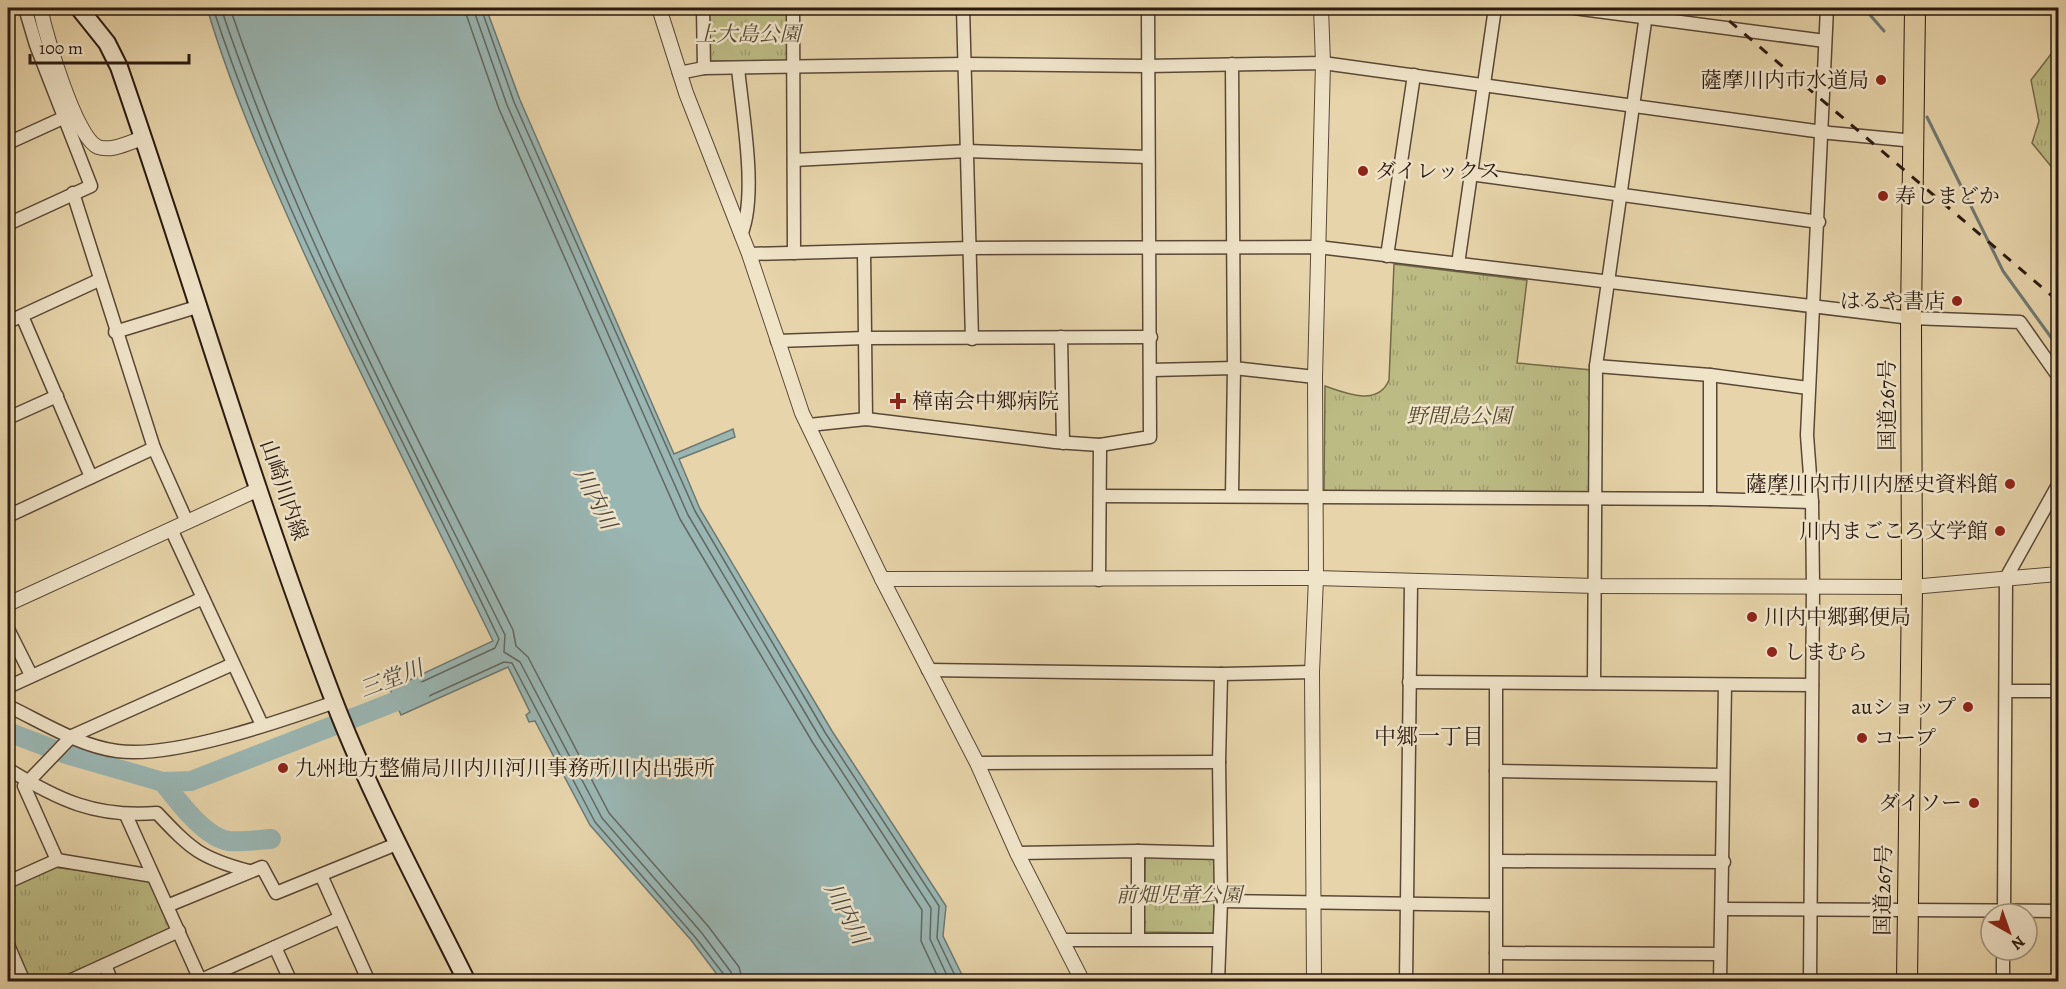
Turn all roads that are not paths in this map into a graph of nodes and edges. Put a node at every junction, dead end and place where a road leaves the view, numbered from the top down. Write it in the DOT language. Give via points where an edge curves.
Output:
graph roads {
  1 [pos="25,8"];
  2 [pos="40,8"];
  3 [pos="79,8"];
  4 [pos="659,8"];
  5 [pos="704,8"];
  6 [pos="793,8"];
  7 [pos="963,8"];
  8 [pos="1148,8"];
  9 [pos="1321,8"];
  10 [pos="1495,8"];
  11 [pos="1574,8"];
  12 [pos="1827,8"];
  13 [pos="1915,8"];
  14 [pos="1646,13"];
  15 [pos="1825,41"];
  16 [pos="1323,63"];
  17 [pos="964,64"];
  18 [pos="1232,64"];
  19 [pos="1147,66"];
  20 [pos="704,68"];
  21 [pos="738,68"];
  22 [pos="793,68"];
  23 [pos="679,73"];
  24 [pos="1414,75"];
  25 [pos="1484,85"];
  26 [pos="1633,105"];
  27 [pos="63,118"];
  28 [pos="1821,130"];
  29 [pos="143,138"];
  30 [pos="1915,141"];
  31 [pos="8,143"];
  32 [pos="967,152"];
  33 [pos="1148,157"];
  34 [pos="794,160"];
  35 [pos="1470,174"];
  36 [pos="73,193"];
  37 [pos="1620,194"];
  38 [pos="1819,222"];
  39 [pos="8,224"];
  40 [pos="741,235"];
  41 [pos="1234,247"];
  42 [pos="1318,247"];
  43 [pos="970,248"];
  44 [pos="1149,250"];
  45 [pos="864,252"];
  46 [pos="794,253"];
  47 [pos="749,254"];
  48 [pos="1387,256"];
  49 [pos="1458,264"];
  50 [pos="99,280"];
  51 [pos="1609,282"];
  52 [pos="200,306"];
  53 [pos="1814,306"];
  54 [pos="22,316"];
  55 [pos="1911,318"];
  56 [pos="8,322"];
  57 [pos="115,332"];
  58 [pos="1061,337"];
  59 [pos="1151,337"];
  60 [pos="865,338"];
  61 [pos="972,339"];
  62 [pos="777,341"];
  63 [pos="1596,366"];
  64 [pos="1234,368"];
  65 [pos="1152,370"];
  66 [pos="1710,375"];
  67 [pos="2058,376"];
  68 [pos="1315,377"];
  69 [pos="1808,388"];
  70 [pos="57,396"];
  71 [pos="8,418"];
  72 [pos="866,419"];
  73 [pos="809,425"];
  74 [pos="1063,443"];
  75 [pos="1100,445"];
  76 [pos="154,448"];
  77 [pos="91,477"];
  78 [pos="2058,485"];
  79 [pos="259,489"];
  80 [pos="1232,495"];
  81 [pos="1101,496"];
  82 [pos="1315,497"];
  83 [pos="1710,499"];
  84 [pos="1595,500"];
  85 [pos="1812,502"];
  86 [pos="8,516"];
  87 [pos="187,522"];
  88 [pos="171,529"];
  89 [pos="2058,574"];
  90 [pos="1316,578"];
  91 [pos="2006,578"];
  92 [pos="882,579"];
  93 [pos="1099,580"];
  94 [pos="1411,583"];
  95 [pos="1596,586"];
  96 [pos="1813,586"];
  97 [pos="1912,587"];
  98 [pos="204,597"];
  99 [pos="8,604"];
  100 [pos="8,629"];
  101 [pos="234,664"];
  102 [pos="928,670"];
  103 [pos="1312,672"];
  104 [pos="1221,674"];
  105 [pos="31,675"];
  106 [pos="1409,682"];
  107 [pos="1496,683"];
  108 [pos="1594,683"];
  109 [pos="1725,685"];
  110 [pos="1812,685"];
  111 [pos="8,687"];
  112 [pos="2006,691"];
  113 [pos="2058,691"];
  114 [pos="334,702"];
  115 [pos="8,706"];
  116 [pos="262,725"];
  117 [pos="69,740"];
  118 [pos="1219,762"];
  119 [pos="977,763"];
  120 [pos="8,769"];
  121 [pos="1496,771"];
  122 [pos="1722,775"];
  123 [pos="31,779"];
  124 [pos="126,816"];
  125 [pos="399,843"];
  126 [pos="1138,851"];
  127 [pos="1017,853"];
  128 [pos="1219,853"];
  129 [pos="57,860"];
  130 [pos="1497,861"];
  131 [pos="1724,862"];
  132 [pos="249,871"];
  133 [pos="321,875"];
  134 [pos="153,876"];
  135 [pos="8,882"];
  136 [pos="1221,901"];
  137 [pos="2004,902"];
  138 [pos="1314,904"];
  139 [pos="1407,904"];
  140 [pos="1495,905"];
  141 [pos="167,906"];
  142 [pos="1723,909"];
  143 [pos="1811,911"];
  144 [pos="2058,911"];
  145 [pos="1906,912"];
  146 [pos="2039,912"];
  147 [pos="1979,913"];
  148 [pos="340,918"];
  149 [pos="179,931"];
  150 [pos="1138,938"];
  151 [pos="1062,940"];
  152 [pos="1218,940"];
  153 [pos="8,945"];
  154 [pos="276,947"];
  155 [pos="1496,953"];
  156 [pos="1720,954"];
  157 [pos="2003,962"];
  158 [pos="105,965"];
  159 [pos="24,981"];
  160 [pos="67,981"];
  161 [pos="112,981"];
  162 [pos="201,981"];
  163 [pos="291,981"];
  164 [pos="369,981"];
  165 [pos="467,981"];
  166 [pos="1083,981"];
  167 [pos="1218,981"];
  168 [pos="1314,981"];
  169 [pos="1406,981"];
  170 [pos="1496,981"];
  171 [pos="1720,981"];
  172 [pos="1810,981"];
  173 [pos="1907,981"];
  174 [pos="2003,981"];
  1 -- 27 [label="street"];
  2 -- 29 [label="street" via="88,141 110,148"];
  3 -- 29 [label="main road, 山崎川内線" via="113,54"];
  4 -- 23 [label="street"];
  5 -- 20 [label="street"];
  6 -- 22 [label="street"];
  7 -- 17 [label="street"];
  8 -- 19 [label="street"];
  9 -- 16 [label="street"];
  10 -- 25 [label="street"];
  11 -- 14 [label="street"];
  12 -- 15 [label="street"];
  13 -- 30 [label="highway, 国道267号"];
  14 -- 15 [label="street"];
  14 -- 26 [label="street"];
  15 -- 28 [label="street"];
  16 -- 18 [label="street"];
  16 -- 24 [label="street"];
  16 -- 42 [label="street"];
  17 -- 19 [label="street"];
  17 -- 22 [label="street"];
  17 -- 32 [label="street"];
  18 -- 19 [label="street"];
  18 -- 41 [label="street"];
  19 -- 33 [label="street"];
  20 -- 21 [label="street"];
  20 -- 23 [label="street"];
  21 -- 22 [label="street"];
  21 -- 40 [label="street" via="747,173 747,220"];
  22 -- 34 [label="street"];
  23 -- 40 [label="street"];
  24 -- 25 [label="street"];
  24 -- 48 [label="street"];
  25 -- 26 [label="street"];
  25 -- 35 [label="street"];
  26 -- 28 [label="street"];
  26 -- 37 [label="street"];
  27 -- 31 [label="street"];
  27 -- 36 [label="street" via="91,186"];
  28 -- 30 [label="street"];
  28 -- 38 [label="street"];
  29 -- 52 [label="main road, 山崎川内線"];
  30 -- 55 [label="highway, 国道267号"];
  32 -- 33 [label="street"];
  32 -- 34 [label="street"];
  32 -- 43 [label="street"];
  33 -- 44 [label="street"];
  34 -- 46 [label="street"];
  35 -- 37 [label="street"];
  35 -- 49 [label="street"];
  36 -- 39 [label="street"];
  36 -- 50 [label="street"];
  37 -- 38 [label="street"];
  37 -- 51 [label="street"];
  38 -- 53 [label="street"];
  40 -- 47 [label="street"];
  41 -- 42 [label="street"];
  41 -- 44 [label="street"];
  41 -- 64 [label="street"];
  42 -- 48 [label="street"];
  42 -- 68 [label="street"];
  43 -- 44 [label="street"];
  43 -- 45 [label="street"];
  43 -- 61 [label="street"];
  44 -- 59 [label="street"];
  45 -- 46 [label="street"];
  45 -- 60 [label="street"];
  46 -- 47 [label="street"];
  47 -- 62 [label="street"];
  48 -- 49 [label="street"];
  49 -- 51 [label="street"];
  50 -- 54 [label="street"];
  50 -- 57 [label="street"];
  51 -- 53 [label="street"];
  51 -- 63 [label="street"];
  52 -- 57 [label="street"];
  52 -- 79 [label="main road, 山崎川内線"];
  53 -- 55 [label="street"];
  53 -- 69 [label="street"];
  54 -- 56 [label="street"];
  54 -- 70 [label="street"];
  55 -- 67 [label="street" via="2020,322"];
  55 -- 97 [label="highway, 国道267号"];
  57 -- 76 [label="street"];
  58 -- 59 [label="street"];
  58 -- 61 [label="street"];
  58 -- 74 [label="street"];
  59 -- 65 [label="street"];
  60 -- 61 [label="street"];
  60 -- 62 [label="street"];
  60 -- 72 [label="street"];
  62 -- 73 [label="street"];
  63 -- 66 [label="street"];
  63 -- 84 [label="street"];
  64 -- 65 [label="street"];
  64 -- 68 [label="street"];
  64 -- 80 [label="street"];
  65 -- 75 [label="street" via="1150,437"];
  66 -- 69 [label="street"];
  66 -- 83 [label="street"];
  68 -- 82 [label="street"];
  69 -- 85 [label="street"];
  70 -- 71 [label="street"];
  70 -- 77 [label="street"];
  72 -- 73 [label="street"];
  72 -- 74 [label="street"];
  73 -- 92 [label="street"];
  74 -- 75 [label="street"];
  75 -- 81 [label="street"];
  76 -- 77 [label="street"];
  76 -- 87 [label="street"];
  77 -- 86 [label="street"];
  78 -- 91 [label="street"];
  79 -- 87 [label="street"];
  79 -- 114 [label="main road, 山崎川内線"];
  80 -- 81 [label="street"];
  80 -- 82 [label="street"];
  81 -- 93 [label="street"];
  82 -- 84 [label="street"];
  82 -- 90 [label="street"];
  83 -- 84 [label="street"];
  83 -- 85 [label="street"];
  84 -- 95 [label="street"];
  85 -- 96 [label="street"];
  87 -- 88 [label="street"];
  88 -- 98 [label="street"];
  88 -- 99 [label="street"];
  89 -- 91 [label="street"];
  90 -- 93 [label="street"];
  90 -- 94 [label="street"];
  90 -- 103 [label="street"];
  91 -- 97 [label="street"];
  91 -- 112 [label="street"];
  92 -- 93 [label="street"];
  92 -- 102 [label="street"];
  94 -- 95 [label="street"];
  94 -- 106 [label="street"];
  95 -- 96 [label="street"];
  95 -- 108 [label="street"];
  96 -- 97 [label="street"];
  96 -- 110 [label="street"];
  97 -- 145 [label="highway, 国道267号"];
  98 -- 101 [label="street"];
  98 -- 105 [label="street"];
  100 -- 105 [label="street"];
  101 -- 116 [label="street"];
  101 -- 117 [label="street"];
  102 -- 104 [label="street"];
  102 -- 119 [label="street"];
  103 -- 104 [label="street"];
  103 -- 138 [label="street"];
  104 -- 118 [label="street"];
  105 -- 111 [label="street"];
  106 -- 107 [label="street"];
  106 -- 139 [label="street"];
  107 -- 108 [label="street"];
  107 -- 121 [label="street"];
  108 -- 109 [label="street"];
  109 -- 110 [label="street"];
  109 -- 122 [label="street"];
  110 -- 143 [label="street"];
  112 -- 113 [label="street"];
  112 -- 137 [label="street"];
  114 -- 116 [label="street"];
  114 -- 125 [label="main road, 山崎川内線"];
  115 -- 117 [label="street"];
  116 -- 117 [label="street" via="171,750 118,752"];
  117 -- 123 [label="street"];
  118 -- 119 [label="street"];
  118 -- 128 [label="street"];
  119 -- 127 [label="street"];
  120 -- 123 [label="street"];
  121 -- 122 [label="street"];
  121 -- 130 [label="street"];
  122 -- 131 [label="street"];
  123 -- 124 [label="street" via="81,807"];
  123 -- 129 [label="street" via="24,786"];
  124 -- 132 [label="street" via="157,813 192,850"];
  124 -- 134 [label="street"];
  125 -- 133 [label="street"];
  125 -- 165 [label="main road, 山崎川内線"];
  126 -- 127 [label="street"];
  126 -- 128 [label="street"];
  126 -- 150 [label="street"];
  127 -- 151 [label="street"];
  128 -- 136 [label="street"];
  129 -- 134 [label="street"];
  129 -- 135 [label="street"];
  130 -- 131 [label="street"];
  130 -- 140 [label="street"];
  131 -- 142 [label="street"];
  132 -- 133 [label="street" via="262,867 276,893"];
  132 -- 141 [label="street"];
  133 -- 148 [label="street"];
  134 -- 141 [label="street"];
  136 -- 138 [label="street"];
  136 -- 152 [label="street"];
  138 -- 139 [label="street"];
  138 -- 168 [label="street"];
  139 -- 140 [label="street"];
  139 -- 169 [label="street"];
  140 -- 155 [label="street"];
  141 -- 149 [label="street"];
  142 -- 143 [label="street"];
  142 -- 156 [label="street"];
  143 -- 145 [label="street"];
  143 -- 172 [label="street"];
  144 -- 146 [label="street"];
  145 -- 147 [label="street"];
  145 -- 173 [label="highway, 国道267号"];
  148 -- 154 [label="street"];
  148 -- 164 [label="street"];
  149 -- 158 [label="street"];
  149 -- 162 [label="street"];
  150 -- 151 [label="street"];
  150 -- 152 [label="street"];
  151 -- 166 [label="street"];
  152 -- 167 [label="street"];
  153 -- 159 [label="street"];
  154 -- 162 [label="street"];
  154 -- 163 [label="street"];
  155 -- 156 [label="street"];
  155 -- 170 [label="street"];
  156 -- 171 [label="street"];
  157 -- 174 [label="street"];
  158 -- 160 [label="street"];
  158 -- 161 [label="street"];
}
